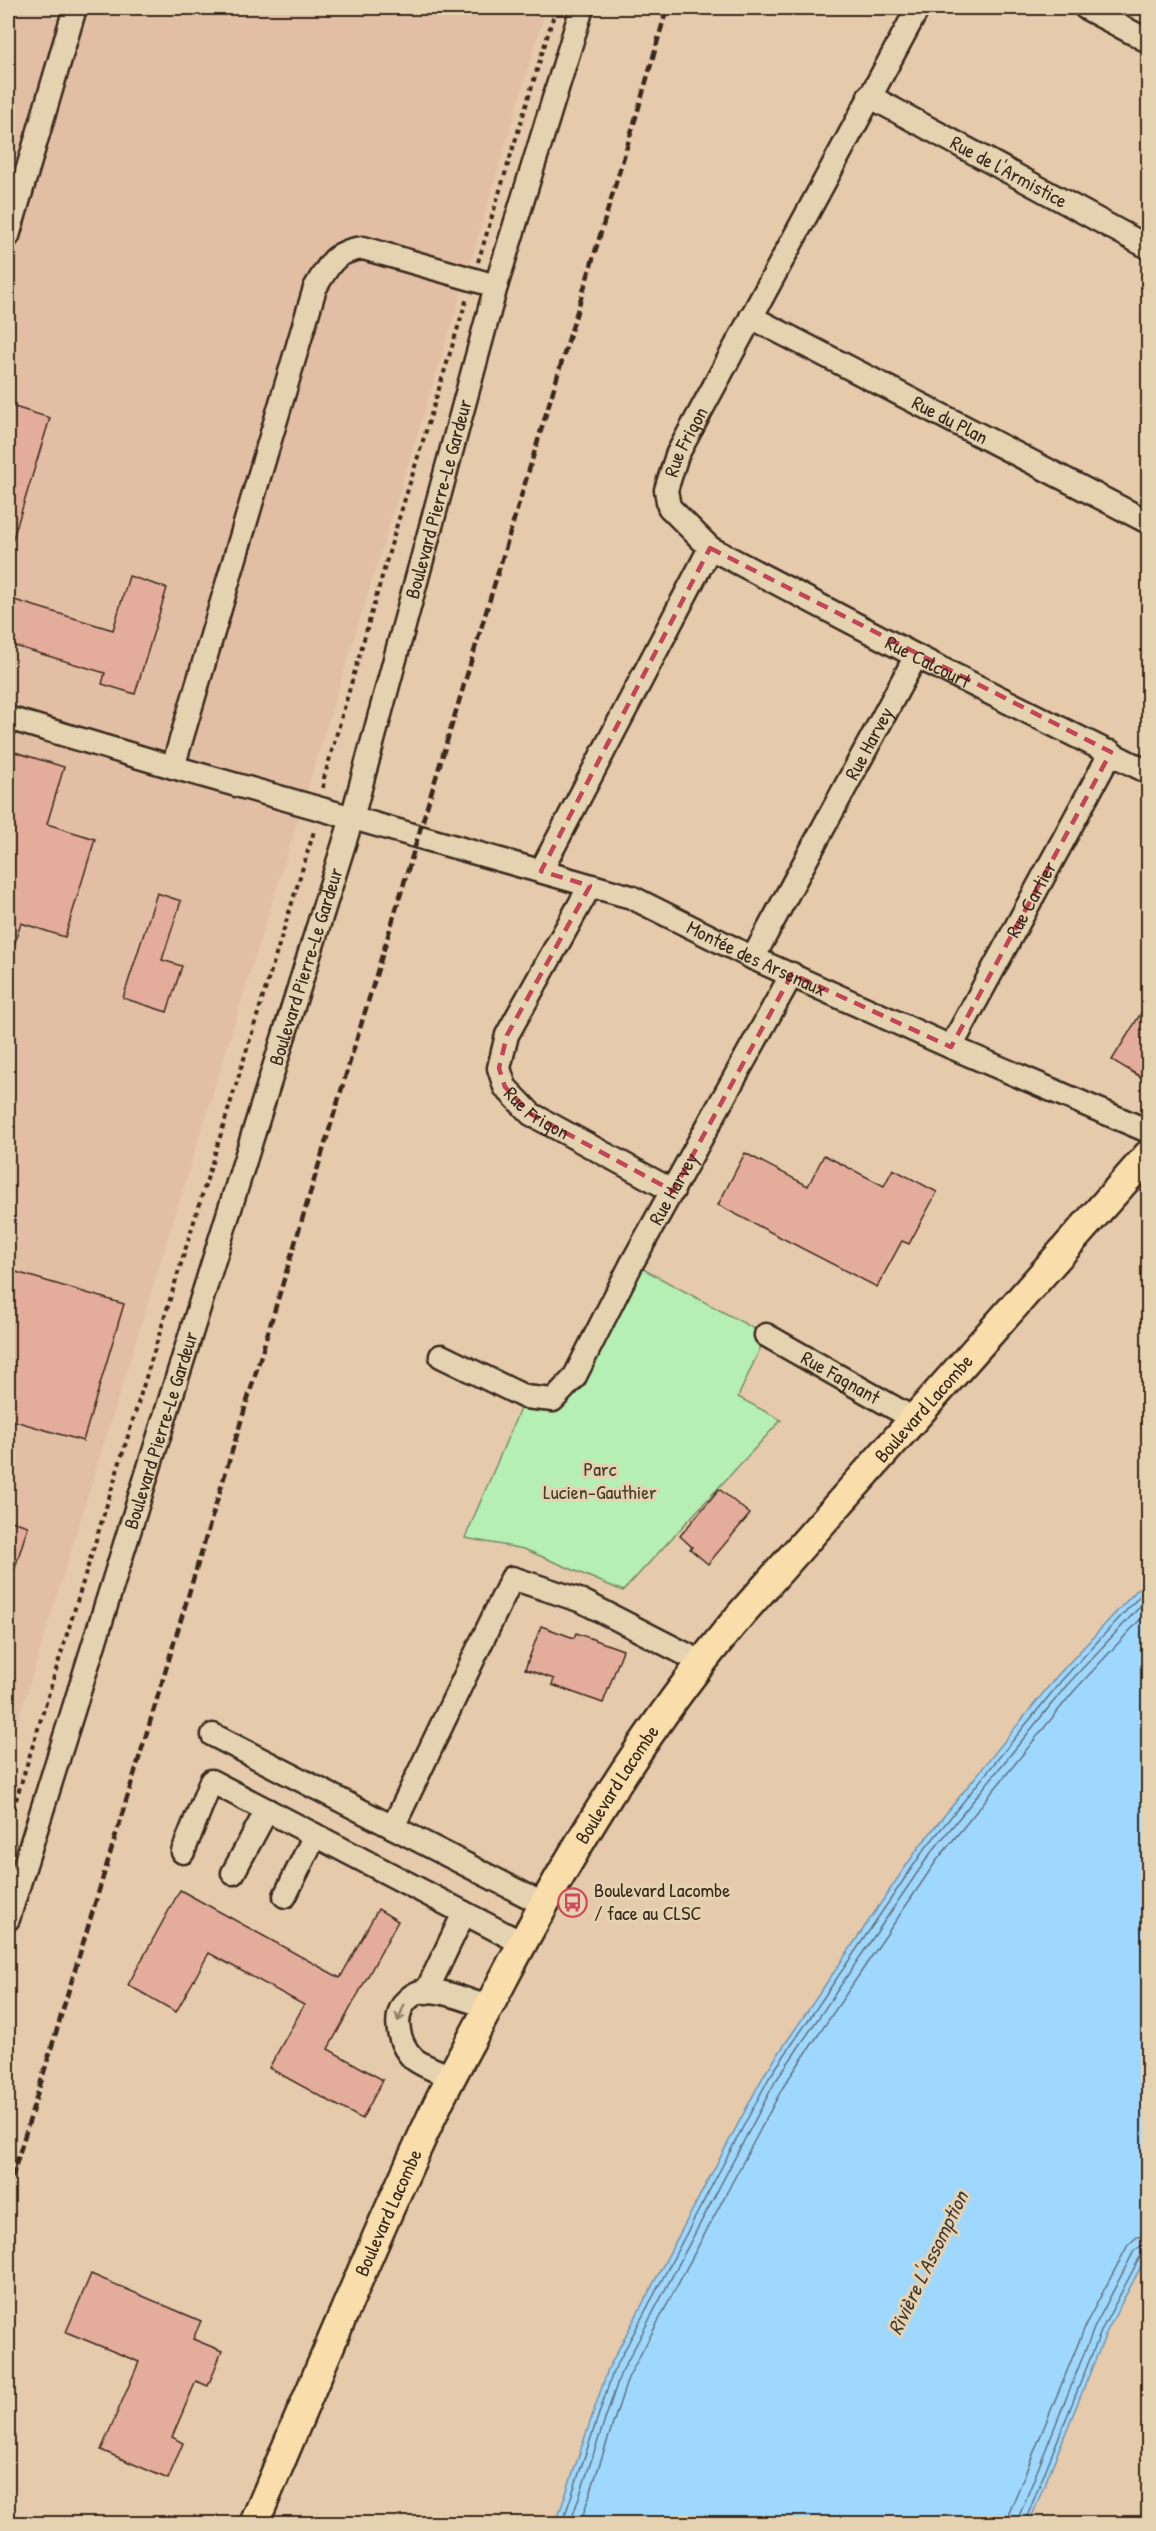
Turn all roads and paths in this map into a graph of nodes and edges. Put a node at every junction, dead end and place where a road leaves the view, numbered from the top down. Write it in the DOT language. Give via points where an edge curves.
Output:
graph roads {
  1 [pos="75,8"];
  2 [pos="556,8"];
  3 [pos="582,8"];
  4 [pos="918,8"];
  5 [pos="1086,8"];
  6 [pos="1149,41"];
  7 [pos="869,96"];
  8 [pos="8,236"];
  9 [pos="1149,247"];
  10 [pos="473,279"];
  11 [pos="496,286"];
  12 [pos="751,317"];
  13 [pos="1149,522"];
  14 [pos="710,548"];
  15 [pos="916,656"];
  16 [pos="8,718"];
  17 [pos="1111,752"];
  18 [pos="173,768"];
  19 [pos="1149,772"];
  20 [pos="320,809"];
  21 [pos="352,818"];
  22 [pos="542,871"];
  23 [pos="590,886"];
  24 [pos="753,958"];
  25 [pos="792,974"];
  26 [pos="951,1047"];
  27 [pos="1149,1131"];
  28 [pos="1149,1155"];
  29 [pos="674,1191"];
  30 [pos="766,1335"];
  31 [pos="441,1356"];
  32 [pos="914,1419"];
  33 [pos="701,1662"];
  34 [pos="213,1735"];
  35 [pos="267,1810"];
  36 [pos="8,1826"];
  37 [pos="393,1827"];
  38 [pos="315,1835"];
  39 [pos="183,1852"];
  40 [pos="232,1873"];
  41 [pos="285,1896"];
  42 [pos="543,1904"];
  43 [pos="464,1913"];
  44 [pos="8,1918"];
  45 [pos="522,1943"];
  46 [pos="426,1992"];
  47 [pos="488,2007"];
  48 [pos="452,2077"];
  49 [pos="254,2523"];
  1 -- 8 [label="street"];
  2 -- 10 [label="path"];
  3 -- 11 [label="street, Boulevard Pierre-Le Gardeur"];
  4 -- 7 [label="street, Rue Frigon"];
  5 -- 6 [label="street"];
  7 -- 9 [label="street, Rue de l'Armistice"];
  7 -- 12 [label="street, Rue Frigon"];
  10 -- 11 [label="street"];
  10 -- 18 [label="street" via="363,248 346,249 330,263 315,288"];
  10 -- 20 [label="path" via="396,528 324,778"];
  11 -- 21 [label="street, Boulevard Pierre-Le Gardeur"];
  12 -- 13 [label="street, Rue du Plan"];
  12 -- 14 [label="street, Rue Frigon" via="677,455 666,490 669,507"];
  14 -- 15 [label="street, Rue Calcourt"];
  14 -- 22 [label="street"];
  15 -- 17 [label="street, Rue Calcourt"];
  15 -- 24 [label="street, Rue Harvey"];
  16 -- 18 [label="street, Montée des Arsenaux"];
  17 -- 19 [label="street, Rue Calcourt"];
  17 -- 26 [label="street, Rue Cartier"];
  18 -- 20 [label="street, Montée des Arsenaux"];
  20 -- 21 [label="street, Montée des Arsenaux"];
  20 -- 36 [label="path"];
  21 -- 22 [label="street, Montée des Arsenaux"];
  21 -- 44 [label="street, Boulevard Pierre-Le Gardeur"];
  22 -- 23 [label="street, Montée des Arsenaux"];
  23 -- 24 [label="street, Montée des Arsenaux" via="631,897"];
  23 -- 29 [label="street, Rue Frigon" via="507,1035 498,1068 505,1087 531,1114"];
  24 -- 25 [label="street, Montée des Arsenaux"];
  25 -- 26 [label="street, Montée des Arsenaux"];
  25 -- 29 [label="street, Rue Harvey"];
  26 -- 27 [label="street, Montée des Arsenaux"];
  28 -- 32 [label="main road, Boulevard Lacombe"];
  29 -- 31 [label="street, Rue Harvey" via="632,1263 574,1378 553,1400 525,1397"];
  30 -- 32 [label="street, Rue Fagnant"];
  32 -- 33 [label="main road, Boulevard Lacombe"];
  33 -- 37 [label="street" via="582,1601 512,1578"];
  33 -- 42 [label="main road, Boulevard Lacombe" via="635,1754"];
  34 -- 37 [label="street"];
  35 -- 38 [label="street"];
  35 -- 39 [label="street" via="211,1780"];
  35 -- 40 [label="street"];
  37 -- 42 [label="street"];
  38 -- 41 [label="street"];
  38 -- 43 [label="street"];
  42 -- 45 [label="main road, Boulevard Lacombe"];
  43 -- 45 [label="street"];
  43 -- 46 [label="street"];
  45 -- 47 [label="main road, Boulevard Lacombe"];
  46 -- 47 [label="street" via="438,1991"];
  46 -- 48 [label="street, one-way" via="418,1992 403,2005 396,2025 414,2059"];
  47 -- 48 [label="main road, Boulevard Lacombe"];
  48 -- 49 [label="main road, Boulevard Lacombe" via="335,2333"];
}
